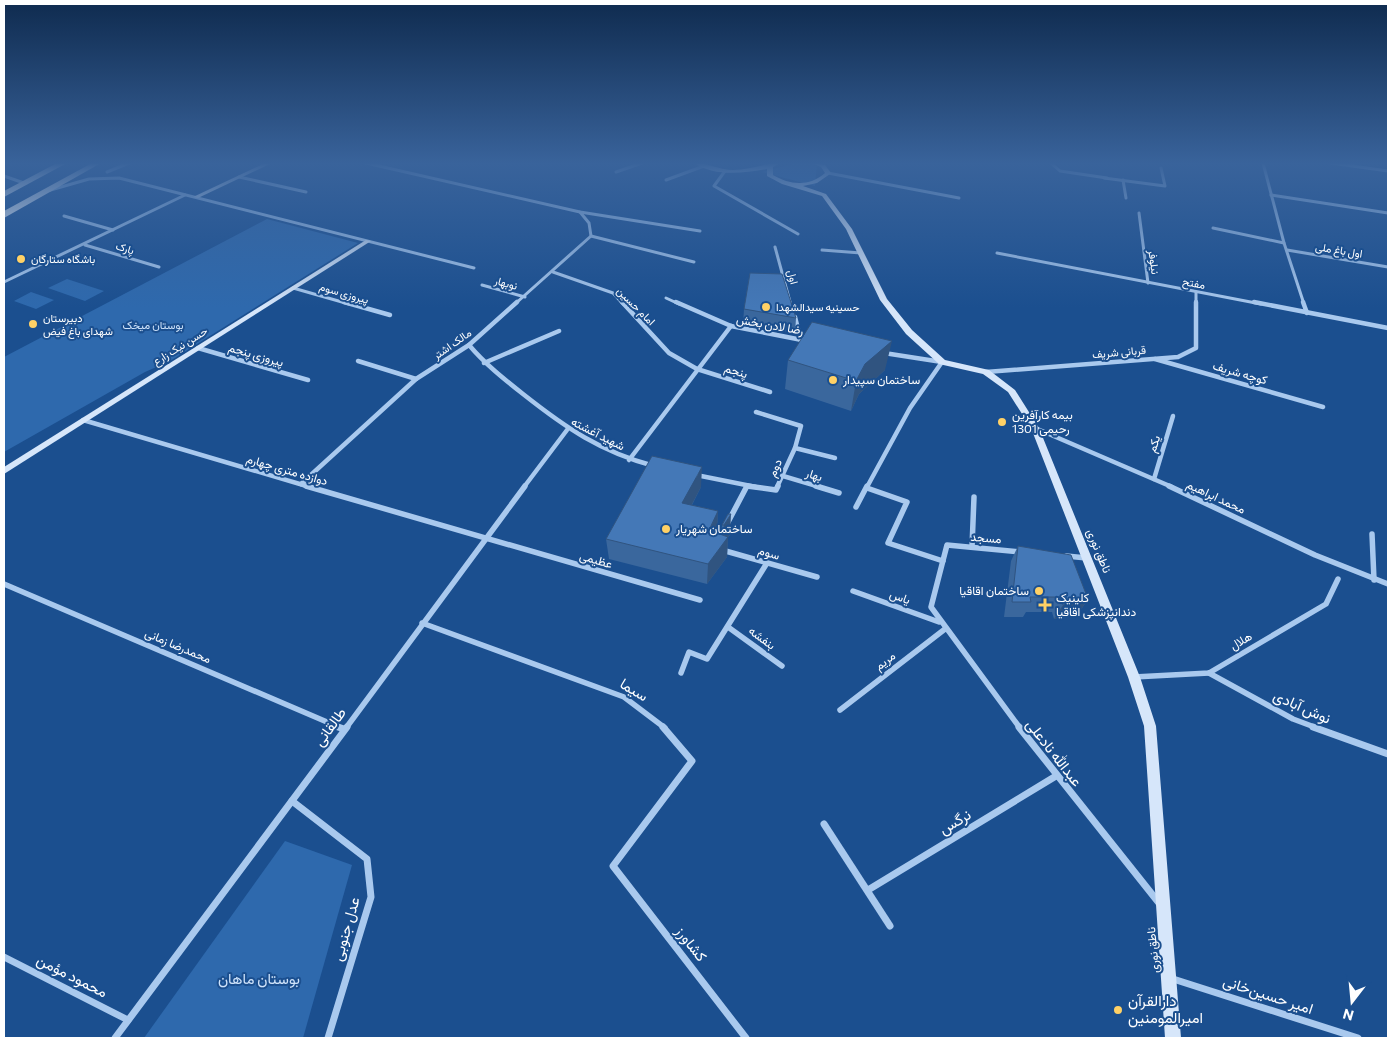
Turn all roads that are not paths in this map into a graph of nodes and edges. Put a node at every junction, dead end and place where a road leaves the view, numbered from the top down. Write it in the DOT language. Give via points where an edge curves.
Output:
graph roads {
  1 [pos="151,212"];
  2 [pos="253,212"];
  3 [pos="580,212"];
  4 [pos="759,212"];
  5 [pos="836,212"];
  6 [pos="1276,212"];
  7 [pos="1139,213"];
  8 [pos="64,216"];
  9 [pos="1213,228"];
  10 [pos="113,230"];
  11 [pos="700,231"];
  12 [pos="798,234"];
  13 [pos="592,236"];
  14 [pos="368,241"];
  15 [pos="1284,243"];
  16 [pos="85,245"];
  17 [pos="775,246"];
  18 [pos="822,250"];
  19 [pos="1287,250"];
  20 [pos="997,253"];
  21 [pos="862,254"];
  22 [pos="694,262"];
  23 [pos="159,267"];
  24 [pos="1388,267"];
  25 [pos="474,268"];
  26 [pos="553,272"];
  27 [pos="4,282"];
  28 [pos="1148,283"];
  29 [pos="482,285"];
  30 [pos="293,288"];
  31 [pos="1196,292"];
  32 [pos="525,297"];
  33 [pos="666,298"];
  34 [pos="791,303"];
  35 [pos="794,312"];
  36 [pos="1307,313"];
  37 [pos="390,316"];
  38 [pos="731,326"];
  39 [pos="1388,328"];
  40 [pos="559,332"];
  41 [pos="801,341"];
  42 [pos="811,342"];
  43 [pos="469,345"];
  44 [pos="198,348"];
  45 [pos="876,352"];
  46 [pos="1151,358"];
  47 [pos="358,361"];
  48 [pos="942,362"];
  49 [pos="484,363"];
  50 [pos="697,369"];
  51 [pos="986,372"];
  52 [pos="416,379"];
  53 [pos="308,380"];
  54 [pos="770,392"];
  55 [pos="1323,407"];
  56 [pos="756,412"];
  57 [pos="1173,416"];
  58 [pos="83,420"];
  59 [pos="1035,428"];
  60 [pos="567,430"];
  61 [pos="795,448"];
  62 [pos="835,458"];
  63 [pos="629,460"];
  64 [pos="665,468"];
  65 [pos="4,471"];
  66 [pos="692,474"];
  67 [pos="783,476"];
  68 [pos="1154,478"];
  69 [pos="301,484"];
  70 [pos="747,486"];
  71 [pos="866,488"];
  72 [pos="839,493"];
  73 [pos="974,497"];
  74 [pos="856,507"];
  75 [pos="724,531"];
  76 [pos="1372,534"];
  77 [pos="486,539"];
  78 [pos="972,547"];
  79 [pos="714,548"];
  80 [pos="1029,553"];
  81 [pos="1058,555"];
  82 [pos="1087,558"];
  83 [pos="942,561"];
  84 [pos="766,563"];
  85 [pos="817,577"];
  86 [pos="1338,579"];
  87 [pos="1374,580"];
  88 [pos="4,584"];
  89 [pos="1388,584"];
  90 [pos="853,590"];
  91 [pos="700,600"];
  92 [pos="931,607"];
  93 [pos="422,622"];
  94 [pos="940,622"];
  95 [pos="728,627"];
  96 [pos="945,629"];
  97 [pos="782,666"];
  98 [pos="681,672"];
  99 [pos="1209,673"];
  100 [pos="1134,677"];
  101 [pos="840,710"];
  102 [pos="344,729"];
  103 [pos="1388,754"];
  104 [pos="1056,776"];
  105 [pos="292,801"];
  106 [pos="824,824"];
  107 [pos="614,866"];
  108 [pos="868,890"];
  109 [pos="1164,909"];
  110 [pos="890,926"];
  111 [pos="4,957"];
  112 [pos="1170,978"];
  113 [pos="128,1020"];
  114 [pos="114,1038"];
  115 [pos="328,1038"];
  116 [pos="746,1038"];
  117 [pos="1173,1038"];
  118 [pos="1358,1038"];
  1 -- 10 [label="street"];
  2 -- 14 [label="street"];
  3 -- 11 [label="street"];
  3 -- 13 [label="street" via="590,223"];
  4 -- 12 [label="street"];
  5 -- 21 [label="street, ناطق نوری"];
  6 -- 15 [label="street"];
  7 -- 28 [label="street, نیلوفر"];
  8 -- 10 [label="street"];
  9 -- 15 [label="street"];
  10 -- 16 [label="street"];
  13 -- 22 [label="street"];
  13 -- 26 [label="street, مالک اشتر"];
  14 -- 25 [label="street"];
  14 -- 30 [label="street, حسن نیک زارع"];
  15 -- 19 [label="street"];
  16 -- 23 [label="street, پارک"];
  16 -- 27 [label="street"];
  17 -- 34 [label="street, اول"];
  18 -- 21 [label="street"];
  19 -- 24 [label="street, اول باغ ملی"];
  19 -- 36 [label="street"];
  20 -- 28 [label="street, مفتح"];
  21 -- 48 [label="street, ناطق نوری" via="884,300 909,332"];
  26 -- 32 [label="street, مالک اشتر"];
  26 -- 50 [label="street, امام حسین" via="613,293 668,353"];
  28 -- 31 [label="street, مفتح"];
  29 -- 32 [label="street, نوبهار"];
  30 -- 37 [label="street, پیروزی سوم"];
  30 -- 44 [label="street, حسن نیک زارع"];
  31 -- 36 [label="street, مفتح"];
  31 -- 46 [label="street, قربانی شریف" via="1196,348 1178,357"];
  32 -- 43 [label="street, مالک اشتر"];
  33 -- 38 [label="street"];
  35 -- 41 [label="street"];
  36 -- 39 [label="street, مفتح"];
  38 -- 41 [label="street, رضا لادن بخش"];
  38 -- 50 [label="street, رضا لادن بخش"];
  40 -- 49 [label="street"];
  41 -- 42 [label="street, رضا لادن بخش"];
  43 -- 49 [label="street, شهید آغشته"];
  43 -- 52 [label="street, مالک اشتر"];
  44 -- 53 [label="street, پیروزی پنجم"];
  44 -- 58 [label="street, حسن نیک زارع"];
  45 -- 48 [label="street"];
  46 -- 51 [label="street, قربانی شریف"];
  46 -- 55 [label="street, کوچه شریف"];
  47 -- 52 [label="street"];
  48 -- 51 [label="street, ناطق نوری"];
  48 -- 71 [label="street" via="910,408"];
  49 -- 60 [label="street, شهید آغشته"];
  50 -- 54 [label="street, پنجم"];
  50 -- 63 [label="street, رضا لادن بخش"];
  51 -- 59 [label="street, ناطق نوری" via="1011,390"];
  52 -- 69 [label="street, مالک اشتر"];
  56 -- 61 [label="street, دوم" via="801,426"];
  57 -- 68 [label="street, یکم"];
  58 -- 65 [label="street, حسن نیک زارع"];
  58 -- 69 [label="street, دوازده متری چهارم"];
  59 -- 68 [label="street, محمد ابراهیم"];
  59 -- 82 [label="street, ناطق نوری"];
  60 -- 63 [label="street, شهید آغشته"];
  60 -- 77 [label="street, طالقانی"];
  61 -- 62 [label="street"];
  61 -- 67 [label="street, دوم"];
  63 -- 64 [label="street, شهید آغشته"];
  66 -- 70 [label="street"];
  67 -- 70 [label="street, دوم" via="776,490"];
  67 -- 72 [label="street, بهار"];
  68 -- 87 [label="street, محمد ابراهیم"];
  69 -- 77 [label="street, دوازده متری چهارم"];
  70 -- 75 [label="street"];
  71 -- 74 [label="street"];
  71 -- 83 [label="street" via="907,502 888,543"];
  73 -- 78 [label="street"];
  76 -- 87 [label="street"];
  77 -- 91 [label="street, عظیمی"];
  77 -- 93 [label="street, طالقانی"];
  78 -- 80 [label="street, مسجد"];
  78 -- 83 [label="street, مسجد" via="946,545"];
  79 -- 84 [label="street, سوم"];
  81 -- 82 [label="street"];
  82 -- 100 [label="street, ناطق نوری"];
  83 -- 92 [label="street, مسجد"];
  84 -- 85 [label="street, سوم"];
  84 -- 95 [label="street"];
  86 -- 99 [label="street, هلال" via="1326,604"];
  87 -- 89 [label="street, محمد ابراهیم"];
  88 -- 102 [label="street, محمدرضا زمانی"];
  90 -- 94 [label="street, یاس"];
  92 -- 94 [label="street, عبدالله نادعلی"];
  93 -- 102 [label="street, طالقانی"];
  93 -- 107 [label="street, سیما" via="624,697 664,728 692,761"];
  94 -- 96 [label="street, عبدالله نادعلی"];
  95 -- 97 [label="street, بنفشه"];
  95 -- 98 [label="street" via="707,659 690,652"];
  96 -- 101 [label="street, مریم"];
  96 -- 104 [label="street, عبدالله نادعلی"];
  99 -- 100 [label="street, هلال"];
  99 -- 103 [label="street, نوش آبادی" via="1293,719"];
  100 -- 109 [label="street, ناطق نوری" via="1150,726"];
  102 -- 105 [label="street, طالقانی"];
  104 -- 108 [label="street, نرگس"];
  104 -- 109 [label="street, عبدالله نادعلی"];
  105 -- 113 [label="street, طالقانی"];
  105 -- 115 [label="street, عدل جنوبی" via="367,859 371,897"];
  106 -- 108 [label="street"];
  107 -- 116 [label="street, کشاورز"];
  108 -- 110 [label="street"];
  109 -- 112 [label="street, ناطق نوری"];
  111 -- 113 [label="street, محمود مؤمن"];
  112 -- 117 [label="street, ناطق نوری"];
  112 -- 118 [label="street, امیر حسین‌خانی"];
  113 -- 114 [label="street, طالقانی"];
}
